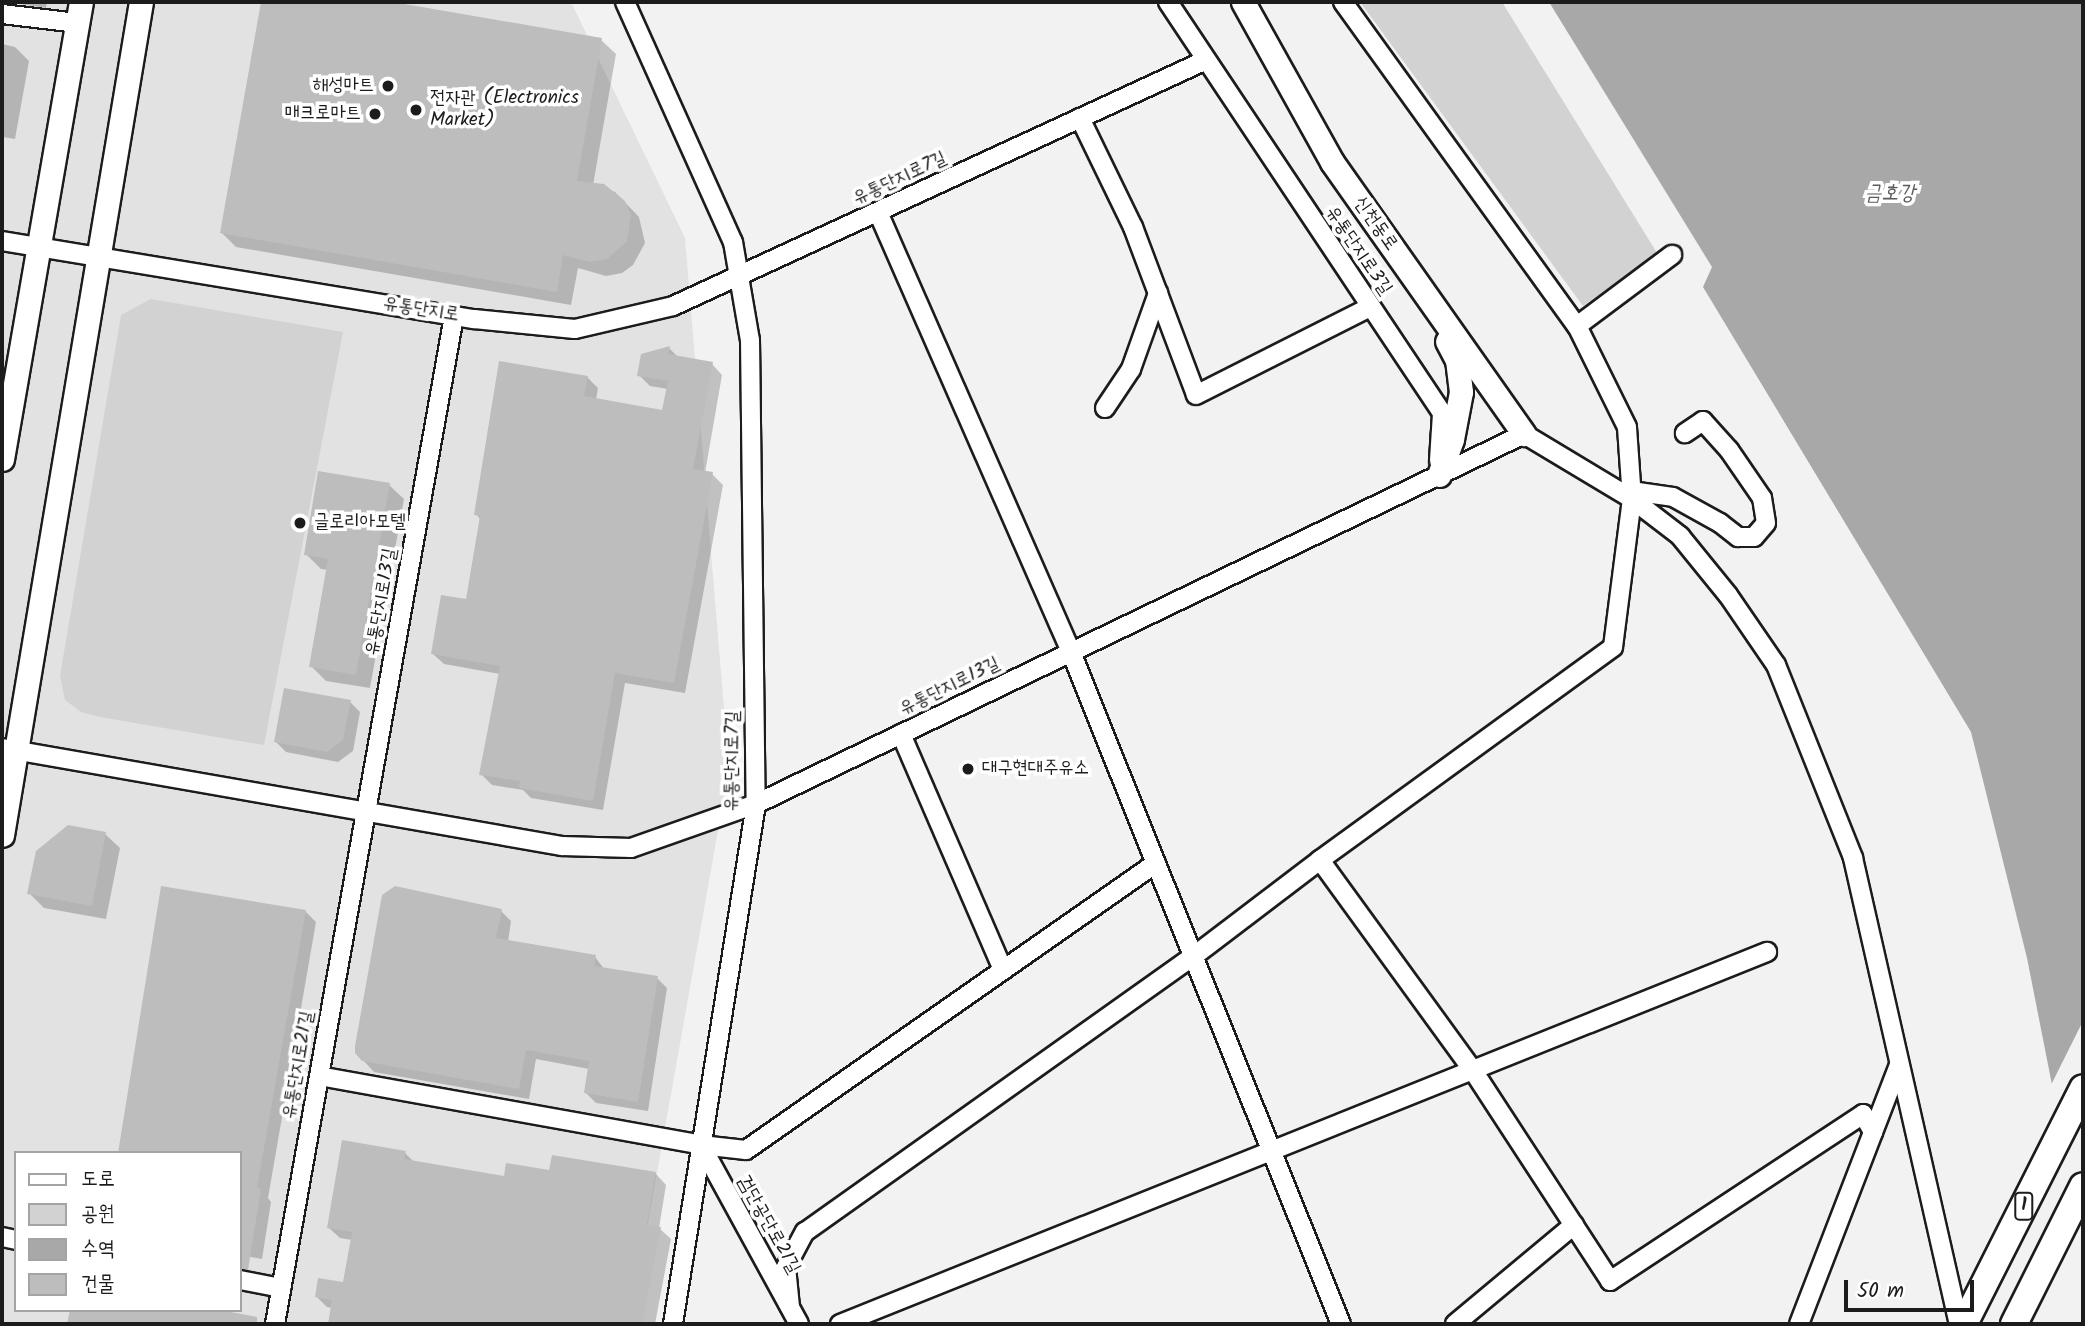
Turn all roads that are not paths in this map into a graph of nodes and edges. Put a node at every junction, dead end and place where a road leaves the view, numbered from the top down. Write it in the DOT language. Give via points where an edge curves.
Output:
graph roads {
  1 [pos="141,2"];
  2 [pos="625,2"];
  3 [pos="1168,2"];
  4 [pos="1243,2"];
  5 [pos="1343,2"];
  6 [pos="79,12"];
  7 [pos="2,14"];
  8 [pos="1204,61"];
  9 [pos="1080,118"];
  10 [pos="878,212"];
  11 [pos="2,241"];
  12 [pos="40,247"];
  13 [pos="1672,255"];
  14 [pos="97,257"];
  15 [pos="739,277"];
  16 [pos="1420,288"];
  17 [pos="1158,293"];
  18 [pos="1370,307"];
  19 [pos="454,316"];
  20 [pos="1577,326"];
  21 [pos="1105,408"];
  22 [pos="1685,433"];
  23 [pos="1524,434"];
  24 [pos="2,459"];
  25 [pos="1438,475"];
  26 [pos="1632,499"];
  27 [pos="1071,652"];
  28 [pos="901,734"];
  29 [pos="9,749"];
  30 [pos="756,804"];
  31 [pos="365,813"];
  32 [pos="2,835"];
  33 [pos="1320,860"];
  34 [pos="1156,863"];
  35 [pos="1767,952"];
  36 [pos="1194,957"];
  37 [pos="1003,970"];
  38 [pos="1899,1065"];
  39 [pos="1472,1069"];
  40 [pos="319,1076"];
  41 [pos="2083,1088"];
  42 [pos="1873,1132"];
  43 [pos="701,1145"];
  44 [pos="1270,1149"];
  45 [pos="2083,1186"];
  46 [pos="1574,1225"];
  47 [pos="242,1280"];
  48 [pos="281,1288"];
  49 [pos="790,1307"];
  50 [pos="275,1324"];
  51 [pos="673,1324"];
  52 [pos="799,1324"];
  53 [pos="840,1324"];
  54 [pos="1341,1324"];
  55 [pos="1455,1324"];
  56 [pos="1799,1324"];
  57 [pos="1962,1324"];
  58 [pos="2014,1324"];
  1 -- 14 [label="main road"];
  2 -- 15 [label="street, 유통단지로7길" via="733,242"];
  3 -- 8 [label="street, 유통단지로3길"];
  4 -- 16 [label="main road, 신천동로" via="1332,162"];
  5 -- 20 [label="street"];
  6 -- 7 [label="street"];
  6 -- 12 [label="main road"];
  8 -- 9 [label="street"];
  8 -- 18 [label="street, 유통단지로3길"];
  9 -- 10 [label="street, 유통단지로7길"];
  9 -- 17 [label="street" via="1133,227"];
  10 -- 15 [label="street, 유통단지로7길"];
  10 -- 27 [label="street"];
  11 -- 12 [label="street, 유통단지로"];
  12 -- 14 [label="street, 유통단지로"];
  12 -- 24 [label="main road"];
  13 -- 20 [label="street"];
  14 -- 19 [label="street, 유통단지로"];
  14 -- 29 [label="main road"];
  15 -- 19 [label="street, 유통단지로" via="673,306 575,328"];
  15 -- 30 [label="street, 유통단지로7길" via="750,340"];
  16 -- 23 [label="main road, 신천동로"];
  16 -- 25 [label="main road" via="1457,360 1461,392 1452,439"];
  17 -- 18 [label="street" via="1196,395"];
  17 -- 21 [label="street" via="1131,369"];
  18 -- 25 [label="street, 유통단지로3길" via="1442,413"];
  19 -- 31 [label="street, 유통단지로13길"];
  20 -- 26 [label="street" via="1627,427"];
  22 -- 26 [label="street" via="1703,421 1762,498 1766,523 1754,537 1738,537 1673,497 1638,492"];
  23 -- 25 [label="street, 유통단지로13길"];
  23 -- 26 [label="street"];
  25 -- 27 [label="street, 유통단지로13길"];
  26 -- 33 [label="street" via="1613,647"];
  26 -- 38 [label="street" via="1680,536 1728,594 1776,665 1853,858"];
  27 -- 28 [label="street, 유통단지로13길"];
  27 -- 34 [label="street"];
  28 -- 30 [label="street, 유통단지로13길"];
  28 -- 37 [label="street"];
  29 -- 31 [label="street, 유통단지로13길"];
  29 -- 32 [label="main road"];
  30 -- 31 [label="street, 유통단지로13길" via="631,848 562,846"];
  30 -- 43 [label="street, 유통단지로7길"];
  31 -- 40 [label="street, 유통단지로21길"];
  33 -- 36 [label="street"];
  33 -- 39 [label="street"];
  34 -- 36 [label="street"];
  34 -- 37 [label="street"];
  35 -- 39 [label="street"];
  36 -- 44 [label="street"];
  36 -- 49 [label="street" via="805,1232 786,1267"];
  37 -- 43 [label="street" via="746,1150"];
  38 -- 42 [label="street"];
  38 -- 57 [label="street" via="1941,1253"];
  39 -- 44 [label="street"];
  39 -- 46 [label="street"];
  40 -- 43 [label="street"];
  40 -- 48 [label="street, 유통단지로21길"];
  41 -- 57 [label="highway, 1"];
  42 -- 46 [label="street" via="1863,1114 1610,1281"];
  42 -- 56 [label="street"];
  43 -- 49 [label="street, 검단공단로21길"];
  43 -- 51 [label="street, 유통단지로7길"];
  44 -- 53 [label="street"];
  44 -- 54 [label="street"];
  45 -- 58 [label="highway, 1"];
  46 -- 55 [label="street"];
  47 -- 48 [label="street"];
  48 -- 50 [label="street, 유통단지로21길"];
  49 -- 52 [label="street, 검단공단로21길"];
}
